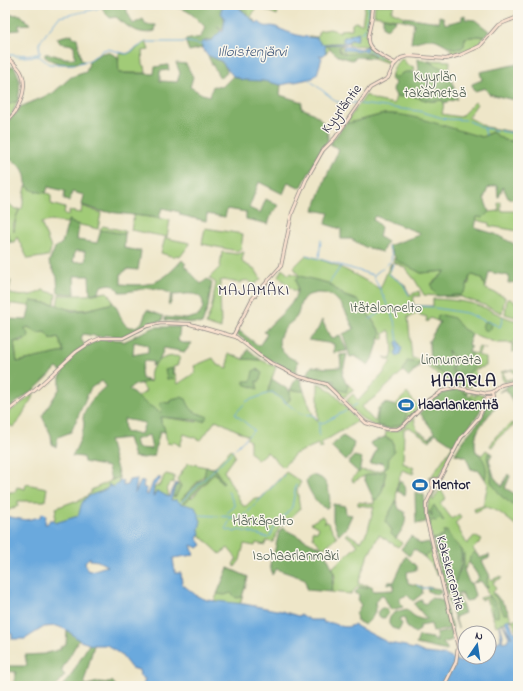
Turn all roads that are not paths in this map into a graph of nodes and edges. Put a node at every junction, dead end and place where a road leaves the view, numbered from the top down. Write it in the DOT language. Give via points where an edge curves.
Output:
graph roads {
  1 [pos="373,5"];
  2 [pos="518,17"];
  3 [pos="5,56"];
  4 [pos="395,63"];
  5 [pos="5,122"];
  6 [pos="233,336"];
  7 [pos="518,380"];
  8 [pos="492,393"];
  9 [pos="487,394"];
  10 [pos="487,398"];
  11 [pos="5,413"];
  12 [pos="438,480"];
  13 [pos="434,487"];
  14 [pos="444,686"];
  1 -- 4 [label="street" via="368,32 369,43 375,52"];
  2 -- 4 [label="street" via="498,25 480,46 470,51 446,59 405,57"];
  3 -- 5 [label="street" via="20,70 24,83 14,114"];
  4 -- 6 [label="street, Kyyrläntie" via="389,77 370,88 335,138 321,153 296,201 280,268 252,299"];
  6 -- 9 [label="street" via="271,362 296,375 326,384 362,419 377,427 401,427 433,396 446,390 462,388"];
  6 -- 11 [label="street" via="192,324 163,323 148,325 123,338 99,338 76,352 35,390"];
  7 -- 8 [label="street" via="503,384"];
  8 -- 9 [label="street"];
  8 -- 10 [label="street" via="493,398"];
  9 -- 10 [label="street"];
  10 -- 12 [label="street" via="479,417 461,438"];
  12 -- 13 [label="street" via="440,485"];
  12 -- 13 [label="street" via="432,481"];
  13 -- 14 [label="street, Kakskerrantie" via="426,504 426,517 458,647 457,658"];
}
